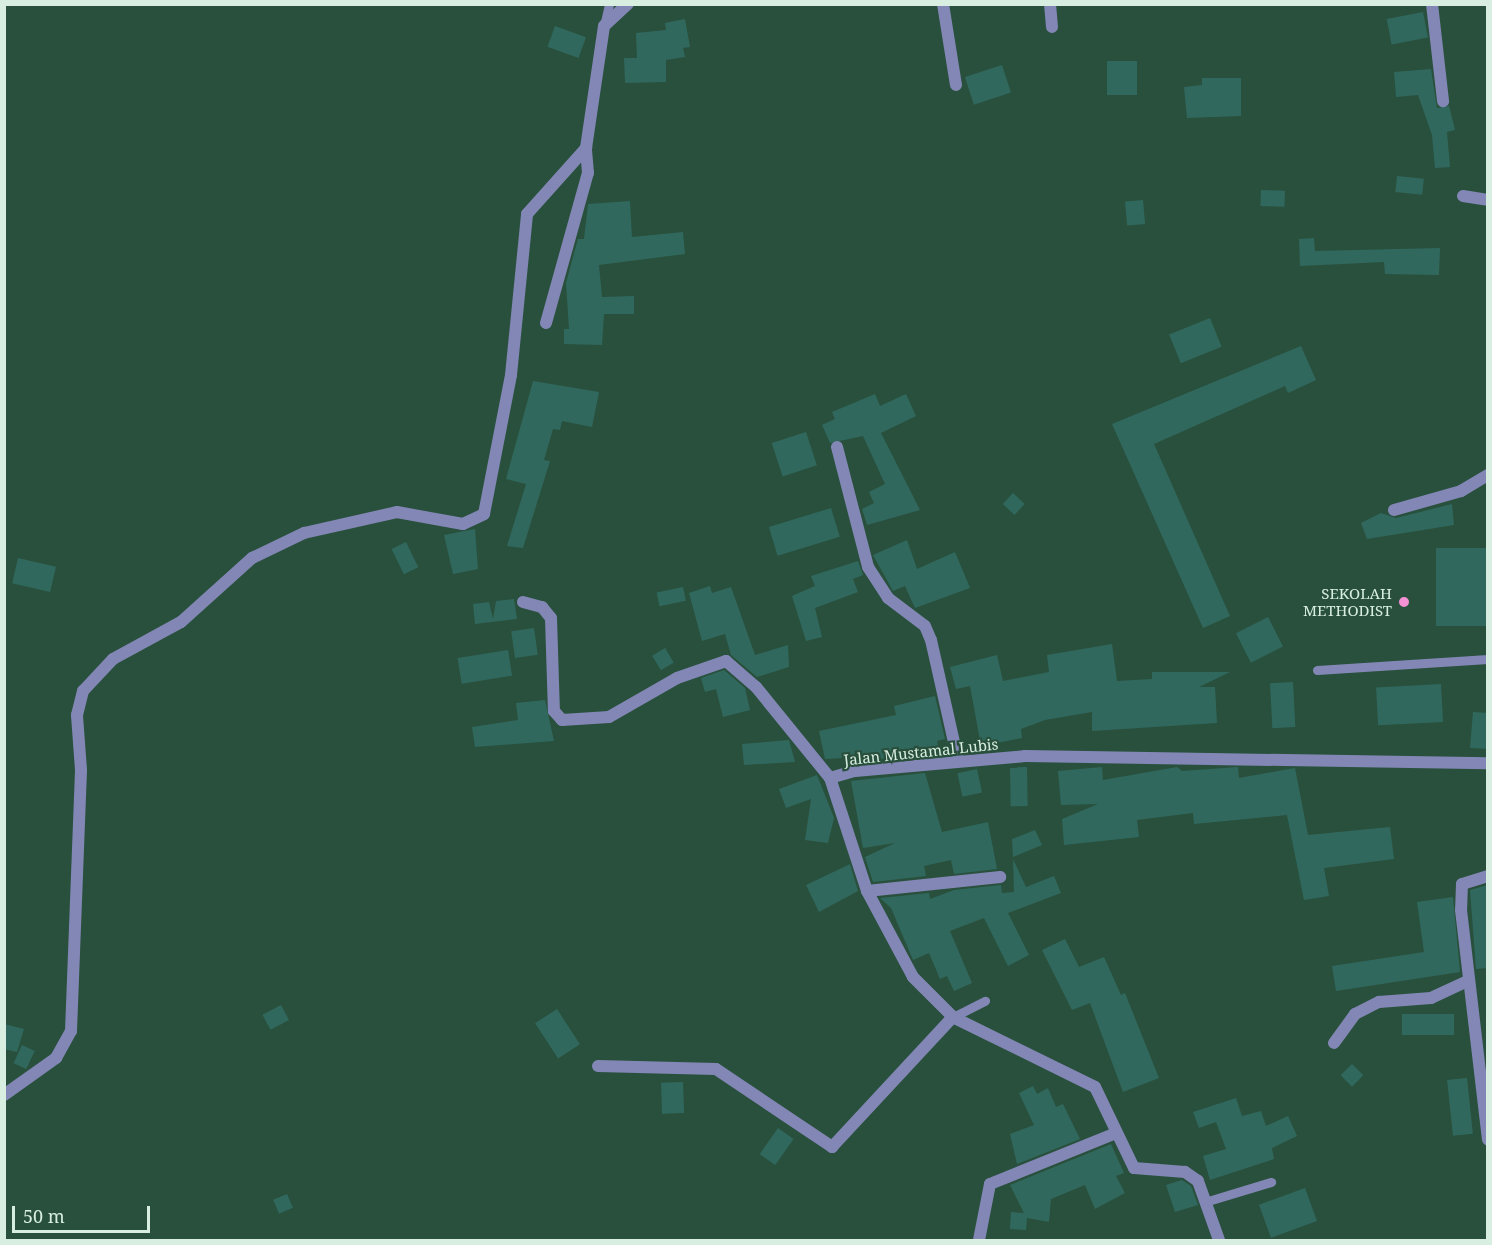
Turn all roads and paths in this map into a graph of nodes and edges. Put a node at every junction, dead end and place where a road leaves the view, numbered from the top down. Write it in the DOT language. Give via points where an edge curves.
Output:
graph roads {
  1 [pos="609,4"];
  2 [pos="628,4"];
  3 [pos="943,4"];
  4 [pos="1050,4"];
  5 [pos="1432,4"];
  6 [pos="604,26"];
  7 [pos="1052,27"];
  8 [pos="956,85"];
  9 [pos="1443,100"];
  10 [pos="586,148"];
  11 [pos="1463,196"];
  12 [pos="1488,200"];
  13 [pos="546,323"];
  14 [pos="837,447"];
  15 [pos="1488,475"];
  16 [pos="1394,510"];
  17 [pos="523,602"];
  18 [pos="1488,659"];
  19 [pos="1317,670"];
  20 [pos="957,760"];
  21 [pos="1488,763"];
  22 [pos="830,778"];
  23 [pos="1488,876"];
  24 [pos="1000,877"];
  25 [pos="867,891"];
  26 [pos="1467,981"];
  27 [pos="985,1001"];
  28 [pos="953,1017"];
  29 [pos="1334,1043"];
  30 [pos="598,1066"];
  31 [pos="4,1095"];
  32 [pos="1114,1134"];
  33 [pos="1488,1139"];
  34 [pos="1271,1182"];
  35 [pos="1208,1201"];
  36 [pos="979,1240"];
  37 [pos="1219,1240"];
  1 -- 6 [label="lane"];
  2 -- 6 [label="street"];
  3 -- 8 [label="street"];
  4 -- 7 [label="street"];
  5 -- 9 [label="street"];
  6 -- 10 [label="street"];
  10 -- 13 [label="street" via="588,173"];
  10 -- 31 [label="street" via="527,214 511,375 484,514 463,524 397,512 304,533 252,558 182,622 113,659 83,691 77,715 81,770 71,1031 56,1058"];
  11 -- 12 [label="street"];
  14 -- 20 [label="street" via="868,567 888,597 925,626 931,640"];
  15 -- 16 [label="street" via="1461,491"];
  17 -- 22 [label="street" via="542,607 551,618 554,711 562,720 609,717 677,678 726,661 756,687"];
  18 -- 19 [label="lane"];
  20 -- 21 [label="street, Jalan Mustamal Lubis" via="1338,757"];
  20 -- 22 [label="street, Jalan Mustamal Lubis"];
  22 -- 25 [label="street, Jalan Mustamal Lubis"];
  23 -- 26 [label="street" via="1468,878 1461,888"];
  24 -- 25 [label="street"];
  25 -- 28 [label="street, Jalan Mustamal Lubis" via="900,959"];
  26 -- 29 [label="street" via="1431,998 1379,1002 1355,1014"];
  26 -- 33 [label="street"];
  27 -- 28 [label="lane"];
  28 -- 30 [label="street" via="832,1147 716,1069"];
  28 -- 32 [label="street, Jalan Mustamal Lubis" via="1095,1088 1102,1094"];
  32 -- 35 [label="street, Jalan Mustamal Lubis" via="1134,1168 1185,1172 1198,1181"];
  32 -- 36 [label="street" via="990,1184"];
  34 -- 35 [label="lane"];
  35 -- 37 [label="street, Jalan Mustamal Lubis"];
}
